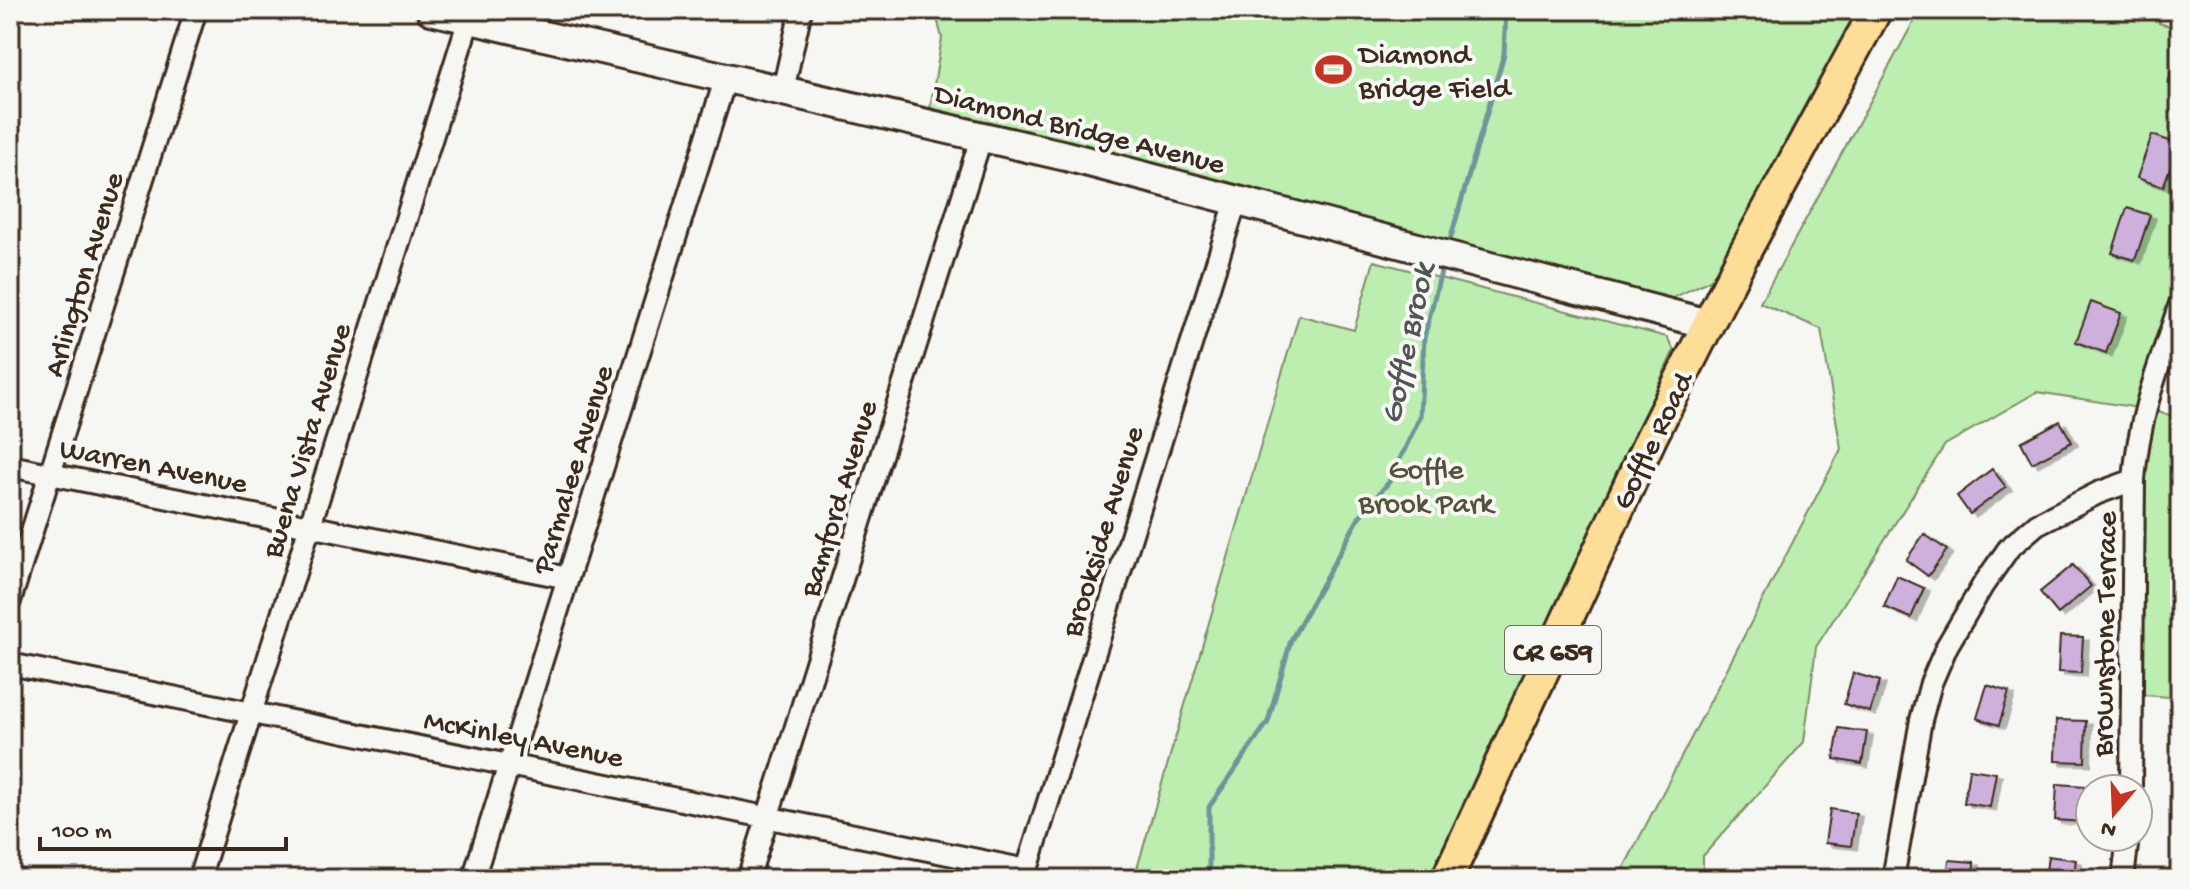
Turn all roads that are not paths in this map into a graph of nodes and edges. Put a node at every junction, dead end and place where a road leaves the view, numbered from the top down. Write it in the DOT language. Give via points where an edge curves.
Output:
graph roads {
  1 [pos="196,10"];
  2 [pos="431,10"];
  3 [pos="801,10"];
  4 [pos="1876,10"];
  5 [pos="469,19"];
  6 [pos="726,77"];
  7 [pos="783,90"];
  8 [pos="982,135"];
  9 [pos="1236,201"];
  10 [pos="2180,304"];
  11 [pos="1708,324"];
  12 [pos="10,466"];
  13 [pos="50,474"];
  14 [pos="2134,480"];
  15 [pos="310,526"];
  16 [pos="568,578"];
  17 [pos="10,601"];
  18 [pos="10,664"];
  19 [pos="251,713"];
  20 [pos="509,765"];
  21 [pos="2131,773"];
  22 [pos="768,817"];
  23 [pos="2126,853"];
  24 [pos="1025,874"];
  25 [pos="199,879"];
  26 [pos="473,879"];
  27 [pos="748,879"];
  28 [pos="1447,879"];
  29 [pos="1893,879"];
  30 [pos="2123,879"];
  1 -- 13 [label="street, Arlington Avenue"];
  2 -- 5 [label="street, Diamond Bridge Avenue"];
  3 -- 7 [label="street"];
  4 -- 11 [label="main road, Goffle Road / CR 659"];
  5 -- 6 [label="street, Diamond Bridge Avenue"];
  5 -- 15 [label="street, Buena Vista Avenue"];
  6 -- 7 [label="street, Diamond Bridge Avenue"];
  6 -- 16 [label="street, Parmalee Avenue"];
  7 -- 8 [label="street, Diamond Bridge Avenue"];
  8 -- 9 [label="street, Diamond Bridge Avenue"];
  8 -- 22 [label="street, Bamford Avenue"];
  9 -- 11 [label="street, Diamond Bridge Avenue"];
  9 -- 24 [label="street, Brookside Avenue"];
  10 -- 14 [label="street, Brownstone Terrace" via="2145,406"];
  11 -- 28 [label="main road, Goffle Road / CR 659"];
  12 -- 13 [label="street, Warren Avenue"];
  13 -- 15 [label="street, Warren Avenue"];
  13 -- 17 [label="street, Arlington Avenue"];
  14 -- 21 [label="street, Brownstone Terrace"];
  14 -- 29 [label="street" via="2037,524 2009,548 1983,585 1931,683"];
  15 -- 16 [label="street, Warren Avenue"];
  15 -- 19 [label="street, Buena Vista Avenue"];
  16 -- 20 [label="street, Parmalee Avenue"];
  18 -- 19 [label="street, McKinley Avenue"];
  19 -- 20 [label="street, McKinley Avenue"];
  19 -- 25 [label="street, Buena Vista Avenue"];
  20 -- 22 [label="street, McKinley Avenue"];
  20 -- 26 [label="street, Parmalee Avenue"];
  22 -- 24 [label="street, McKinley Avenue"];
  22 -- 27 [label="street, Bamford Avenue"];
  23 -- 30 [label="street"];
}
